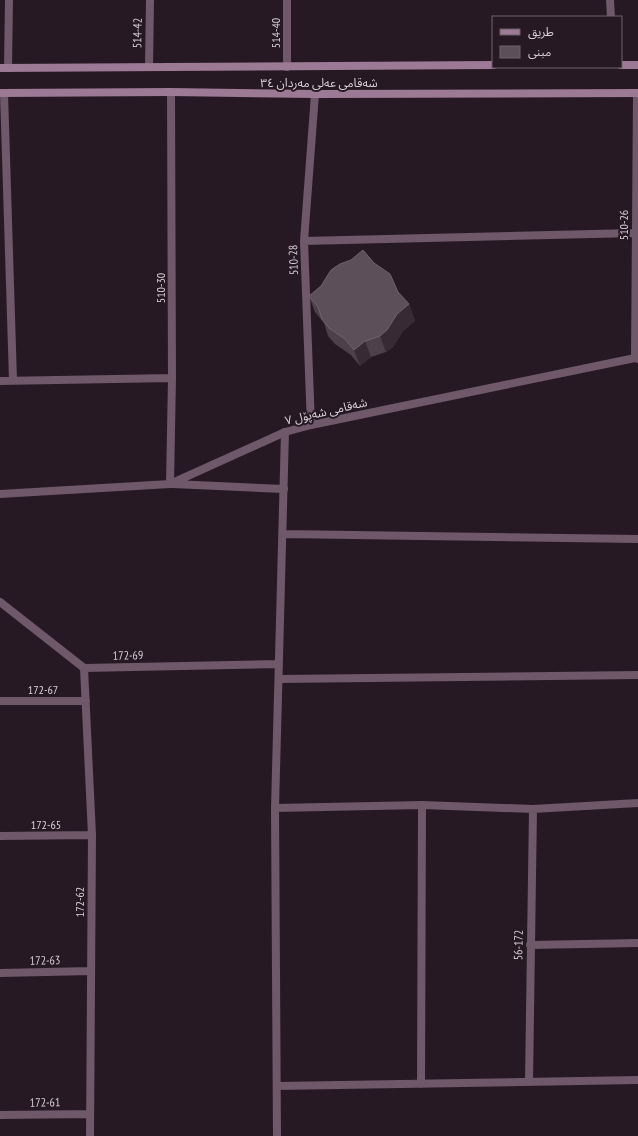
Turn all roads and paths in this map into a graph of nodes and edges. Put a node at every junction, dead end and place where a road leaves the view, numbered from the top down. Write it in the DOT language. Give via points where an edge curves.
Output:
graph roads {
  1 [pos="9,0"];
  2 [pos="150,0"];
  3 [pos="287,0"];
  4 [pos="610,0"];
  5 [pos="611,16"];
  6 [pos="492,65"];
  7 [pos="622,65"];
  8 [pos="638,65"];
  9 [pos="287,66"];
  10 [pos="149,67"];
  11 [pos="4,68"];
  12 [pos="171,92"];
  13 [pos="2,93"];
  14 [pos="637,93"];
  15 [pos="316,94"];
  16 [pos="635,234"];
  17 [pos="304,241"];
  18 [pos="637,358"];
  19 [pos="172,378"];
  20 [pos="12,380"];
  21 [pos="0,381"];
  22 [pos="311,425"];
  23 [pos="286,432"];
  24 [pos="170,484"];
  25 [pos="284,489"];
  26 [pos="0,494"];
  27 [pos="283,534"];
  28 [pos="638,539"];
  29 [pos="0,602"];
  30 [pos="279,664"];
  31 [pos="84,668"];
  32 [pos="638,675"];
  33 [pos="279,679"];
  34 [pos="0,701"];
  35 [pos="86,701"];
  36 [pos="638,803"];
  37 [pos="422,806"];
  38 [pos="275,808"];
  39 [pos="533,809"];
  40 [pos="92,835"];
  41 [pos="0,836"];
  42 [pos="638,943"];
  43 [pos="530,945"];
  44 [pos="91,971"];
  45 [pos="0,973"];
  46 [pos="638,1080"];
  47 [pos="529,1082"];
  48 [pos="421,1084"];
  49 [pos="277,1086"];
  50 [pos="90,1114"];
  51 [pos="0,1115"];
  52 [pos="90,1136"];
  53 [pos="276,1136"];
  1 -- 11 [label="street"];
  2 -- 10 [label="street, 514-42"];
  3 -- 9 [label="street, 514-40"];
  4 -- 5 [label="street"];
  6 -- 9 [label="main road, شەقامی عەلی مەردان ٣٤"];
  7 -- 8 [label="main road"];
  9 -- 10 [label="main road, شەقامی عەلی مەردان ٣٤"];
  10 -- 11 [label="main road, شەقامی عەلی مەردان ٣٤"];
  12 -- 13 [label="main road, شەقامی عەلی مەردان ٣٤"];
  12 -- 15 [label="main road, شەقامی عەلی مەردان ٣٤"];
  12 -- 19 [label="street, 510-30"];
  13 -- 20 [label="street"];
  14 -- 15 [label="main road, شەقامی عەلی مەردان ٣٤"];
  14 -- 16 [label="street, 510-26"];
  15 -- 17 [label="street, 510-28"];
  16 -- 17 [label="street"];
  16 -- 18 [label="street, 510-26"];
  17 -- 22 [label="street, 510-28"];
  18 -- 22 [label="street, شەقامی شەپۆل ٧"];
  19 -- 20 [label="street"];
  19 -- 24 [label="street, 510-30"];
  20 -- 21 [label="street"];
  22 -- 23 [label="street, شەقامی شەپۆل ٧"];
  23 -- 24 [label="street, شەقامی شەپۆل ٧"];
  23 -- 25 [label="street"];
  24 -- 25 [label="street"];
  24 -- 26 [label="street, شەقامی شەپۆل ٧"];
  25 -- 27 [label="street"];
  27 -- 28 [label="street"];
  27 -- 30 [label="street"];
  29 -- 31 [label="street"];
  30 -- 31 [label="street, 172-69"];
  30 -- 33 [label="street"];
  31 -- 35 [label="street, 172-62"];
  32 -- 33 [label="street"];
  33 -- 38 [label="street"];
  34 -- 35 [label="street, 172-67"];
  35 -- 40 [label="street, 172-62"];
  36 -- 39 [label="street"];
  37 -- 38 [label="street"];
  37 -- 39 [label="street"];
  37 -- 48 [label="street"];
  38 -- 49 [label="street"];
  39 -- 43 [label="street, 56-172"];
  40 -- 41 [label="street, 172-65"];
  40 -- 44 [label="street, 172-62"];
  42 -- 43 [label="street"];
  43 -- 47 [label="street, 56-172"];
  44 -- 45 [label="street, 172-63"];
  44 -- 50 [label="street, 172-62"];
  46 -- 47 [label="street"];
  47 -- 48 [label="street"];
  48 -- 49 [label="street"];
  49 -- 53 [label="street"];
  50 -- 51 [label="street, 172-61"];
  50 -- 52 [label="street, 172-62"];
}
